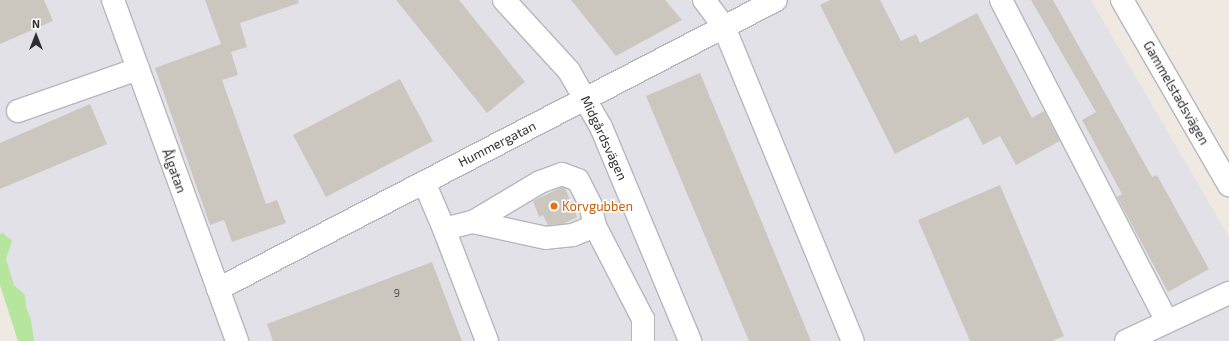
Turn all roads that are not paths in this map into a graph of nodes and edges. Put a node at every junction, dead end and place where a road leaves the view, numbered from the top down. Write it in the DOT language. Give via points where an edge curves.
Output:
graph roads {
  1 [pos="113,0"];
  2 [pos="504,0"];
  3 [pos="704,0"];
  4 [pos="776,0"];
  5 [pos="1001,0"];
  6 [pos="1122,0"];
  7 [pos="724,27"];
  8 [pos="138,69"];
  9 [pos="585,98"];
  10 [pos="18,111"];
  11 [pos="424,182"];
  12 [pos="1229,186"];
  13 [pos="473,222"];
  14 [pos="595,226"];
  15 [pos="444,228"];
  16 [pos="218,289"];
  17 [pos="1229,293"];
  18 [pos="1168,322"];
  19 [pos="237,341"];
  20 [pos="487,341"];
  21 [pos="643,341"];
  22 [pos="690,341"];
  23 [pos="853,341"];
  24 [pos="1126,341"];
  1 -- 8 [label="street, Ålgatan"];
  2 -- 9 [label="street, Midgårdsvägen" via="565,65"];
  3 -- 7 [label="street"];
  4 -- 7 [label="street, Hummergatan"];
  5 -- 18 [label="street"];
  6 -- 12 [label="street, Gammelstadsvägen"];
  7 -- 9 [label="street, Hummergatan"];
  7 -- 23 [label="street"];
  8 -- 10 [label="street"];
  8 -- 16 [label="street, Ålgatan"];
  9 -- 11 [label="street, Hummergatan"];
  9 -- 22 [label="street, Midgårdsvägen" via="614,155"];
  11 -- 15 [label="street"];
  11 -- 16 [label="street, Hummergatan"];
  13 -- 14 [label="street" via="546,238 573,235"];
  13 -- 14 [label="street" via="540,182 562,174 578,180 590,204"];
  13 -- 15 [label="street"];
  14 -- 21 [label="street" via="643,319"];
  15 -- 20 [label="street"];
  16 -- 19 [label="street, Ålgatan"];
  17 -- 18 [label="street"];
  18 -- 24 [label="street"];
}
